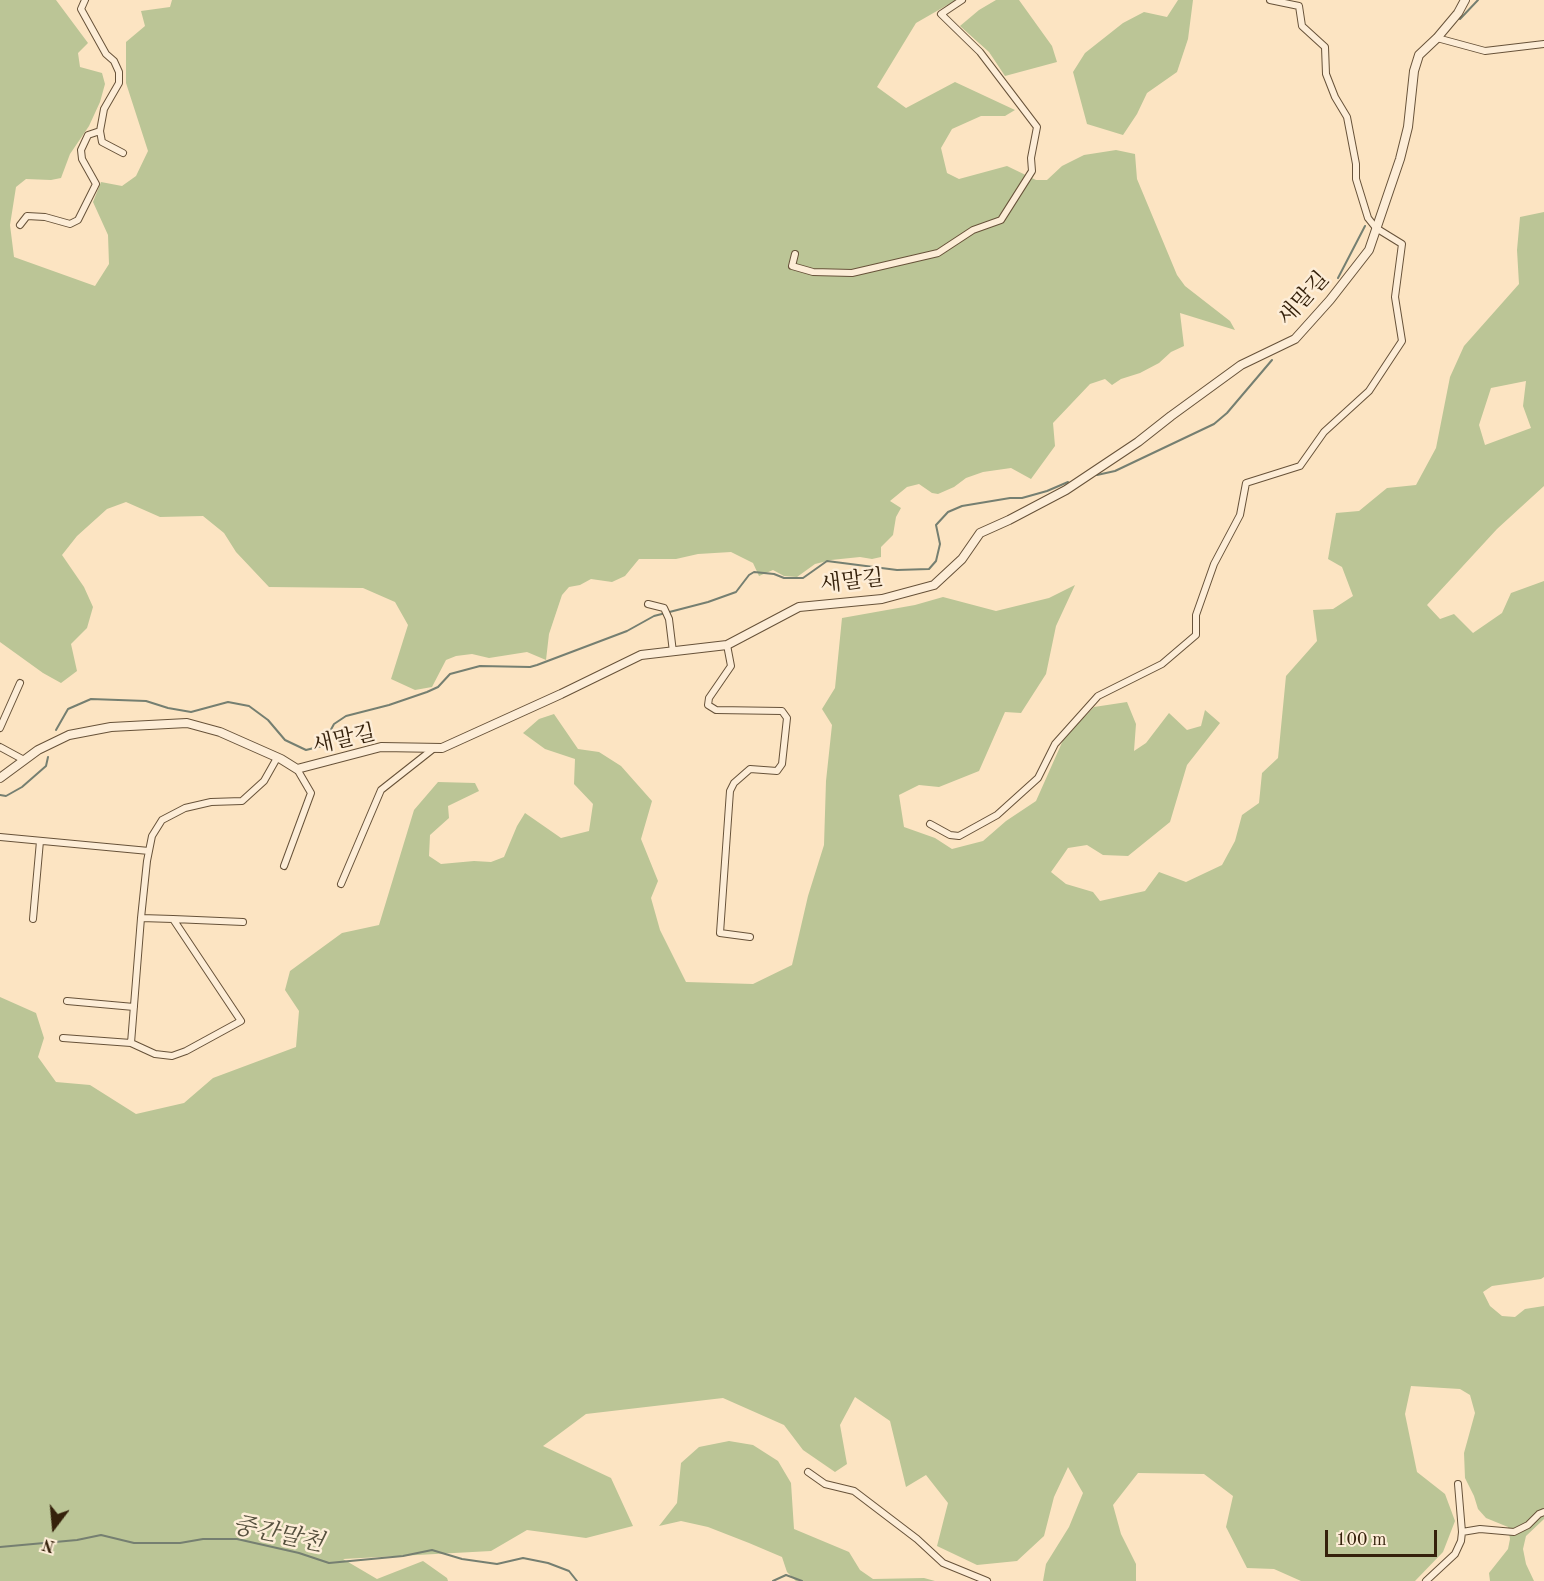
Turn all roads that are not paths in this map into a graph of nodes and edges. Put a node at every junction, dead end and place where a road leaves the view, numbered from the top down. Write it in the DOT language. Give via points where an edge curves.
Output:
graph roads {
  1 [pos="86,0"];
  2 [pos="962,0"];
  3 [pos="1270,0"];
  4 [pos="1465,0"];
  5 [pos="1437,38"];
  6 [pos="1544,44"];
  7 [pos="100,131"];
  8 [pos="123,153"];
  9 [pos="20,225"];
  10 [pos="1376,228"];
  11 [pos="795,254"];
  12 [pos="648,604"];
  13 [pos="728,645"];
  14 [pos="673,652"];
  15 [pos="20,683"];
  16 [pos="0,728"];
  17 [pos="0,747"];
  18 [pos="433,749"];
  19 [pos="277,758"];
  20 [pos="24,760"];
  21 [pos="297,769"];
  22 [pos="0,778"];
  23 [pos="930,824"];
  24 [pos="0,837"];
  25 [pos="40,841"];
  26 [pos="149,851"];
  27 [pos="284,866"];
  28 [pos="341,884"];
  29 [pos="141,918"];
  30 [pos="33,919"];
  31 [pos="173,919"];
  32 [pos="243,922"];
  33 [pos="750,937"];
  34 [pos="67,1001"];
  35 [pos="134,1007"];
  36 [pos="63,1038"];
  37 [pos="131,1043"];
  38 [pos="808,1472"];
  39 [pos="1458,1484"];
  40 [pos="1544,1512"];
  41 [pos="1462,1532"];
  42 [pos="987,1581"];
  43 [pos="1426,1581"];
  1 -- 7 [label="street" via="81,9 119,72 119,83 108,99"];
  2 -- 11 [label="street" via="941,14 980,52 1037,127 1032,171 1002,220 973,230 938,253 852,273 813,272 792,266"];
  3 -- 10 [label="street" via="1299,6 1302,26 1325,46 1326,75 1347,117 1356,179 1368,218"];
  4 -- 5 [label="street, 새말길"];
  5 -- 6 [label="street" via="1485,51"];
  5 -- 10 [label="street, 새말길" via="1419,55 1408,127"];
  7 -- 8 [label="street" via="102,142"];
  7 -- 9 [label="street" via="88,135 81,150 96,184 78,220 70,224 27,216"];
  10 -- 13 [label="street, 새말길" via="1369,250 1295,339 1241,365 1066,490 980,533 962,559 934,585 882,599 799,607"];
  10 -- 23 [label="street" via="1402,244 1395,297 1402,341 1369,391 1324,432 1300,466 1246,483 1240,515 1214,564 1196,615 1196,635 1162,664 1098,696 1055,744 1038,778 998,815 959,836 950,836"];
  12 -- 14 [label="street" via="664,608"];
  13 -- 14 [label="street, 새말길"];
  13 -- 33 [label="street" via="731,666 708,705 716,710 782,711 787,718 782,764 777,771 750,769 730,791 720,933"];
  14 -- 18 [label="street, 새말길" via="640,655 551,699"];
  15 -- 16 [label="street"];
  17 -- 20 [label="street"];
  18 -- 21 [label="street, 새말길" via="381,747"];
  18 -- 28 [label="street" via="381,790"];
  19 -- 20 [label="street, 새말길" via="220,732 187,723 111,727 69,735"];
  19 -- 21 [label="street, 새말길"];
  19 -- 26 [label="street" via="264,781 242,801 185,808 162,820 152,836"];
  20 -- 22 [label="street, 새말길"];
  21 -- 27 [label="street" via="311,793"];
  24 -- 25 [label="street"];
  25 -- 26 [label="street"];
  25 -- 30 [label="street"];
  26 -- 29 [label="street"];
  29 -- 31 [label="street"];
  29 -- 35 [label="street"];
  31 -- 32 [label="street"];
  31 -- 37 [label="street" via="241,1021 172,1056 155,1054"];
  34 -- 35 [label="street"];
  35 -- 37 [label="street"];
  36 -- 37 [label="street"];
  38 -- 42 [label="street" via="825,1484 854,1491 944,1563"];
  39 -- 41 [label="street"];
  40 -- 41 [label="street" via="1514,1532"];
  41 -- 43 [label="street" via="1455,1554"];
}
